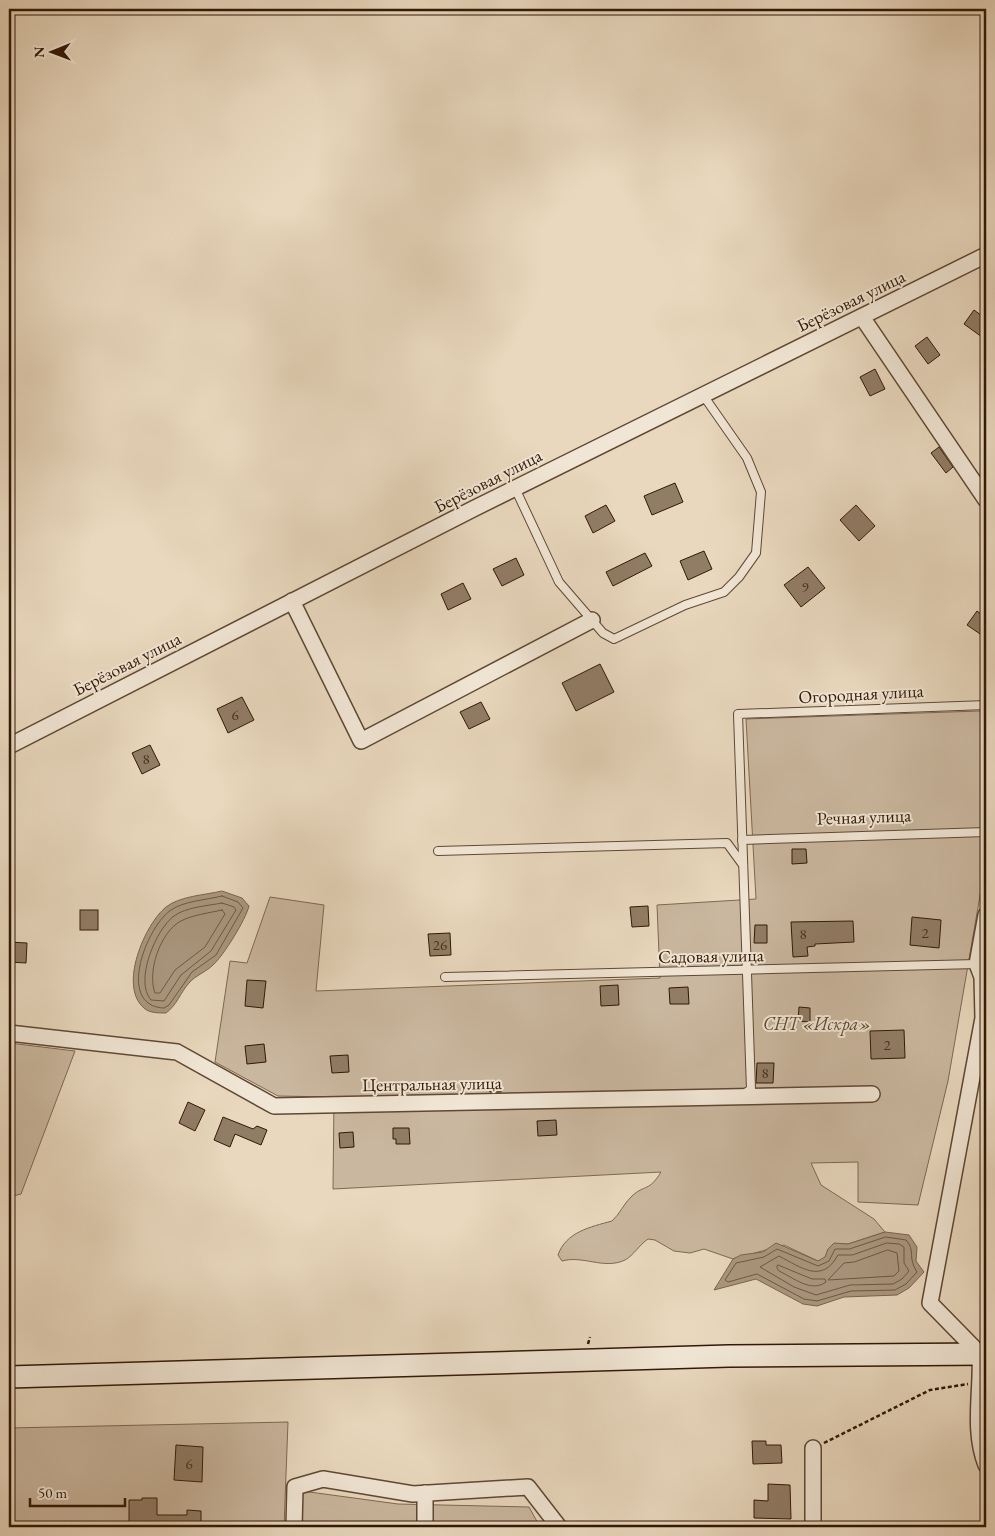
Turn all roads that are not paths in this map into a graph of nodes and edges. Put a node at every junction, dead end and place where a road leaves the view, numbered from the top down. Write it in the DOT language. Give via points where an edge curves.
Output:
graph roads {
  1 [pos="986,255"];
  2 [pos="862,316"];
  3 [pos="703,395"];
  4 [pos="515,488"];
  5 [pos="986,500"];
  6 [pos="292,601"];
  7 [pos="592,620"];
  8 [pos="986,705"];
  9 [pos="9,746"];
  10 [pos="986,832"];
  11 [pos="742,840"];
  12 [pos="438,851"];
  13 [pos="743,865"];
  14 [pos="986,915"];
  15 [pos="977,964"];
  16 [pos="747,970"];
  17 [pos="445,977"];
  18 [pos="9,1033"];
  19 [pos="872,1094"];
  20 [pos="739,1096"];
  21 [pos="983,1354"];
  22 [pos="9,1377"];
  23 [pos="813,1448"];
  24 [pos="986,1465"];
  25 [pos="425,1494"];
  26 [pos="294,1527"];
  27 [pos="425,1527"];
  28 [pos="559,1527"];
  29 [pos="813,1527"];
  1 -- 2 [label="street, Берёзовая улица"];
  2 -- 3 [label="street, Берёзовая улица"];
  2 -- 5 [label="street"];
  3 -- 4 [label="street, Берёзовая улица"];
  3 -- 7 [label="lane" via="747,458 761,492 756,553 724,592 685,605 614,639 603,633"];
  4 -- 6 [label="street, Берёзовая улица"];
  4 -- 7 [label="lane" via="559,582"];
  6 -- 7 [label="street" via="361,742"];
  6 -- 9 [label="street, Берёзовая улица"];
  8 -- 11 [label="lane, Огородная улица" via="738,714"];
  10 -- 11 [label="lane, Речная улица"];
  11 -- 13 [label="lane"];
  12 -- 13 [label="lane" via="727,843"];
  13 -- 16 [label="lane"];
  14 -- 15 [label="street"];
  15 -- 16 [label="lane, Садовая улица"];
  15 -- 21 [label="street" via="982,977 983,1018 930,1303"];
  16 -- 17 [label="lane, Садовая улица"];
  16 -- 20 [label="lane" via="751,1090"];
  18 -- 20 [label="street, Центральная улица" via="177,1052 274,1106"];
  19 -- 20 [label="street, Центральная улица"];
  21 -- 22 [label="main road" via="729,1356"];
  21 -- 24 [label="street" via="977,1422"];
  23 -- 29 [label="street"];
  25 -- 26 [label="street" via="323,1480 295,1487"];
  25 -- 27 [label="street"];
  25 -- 28 [label="street" via="528,1488"];
}
